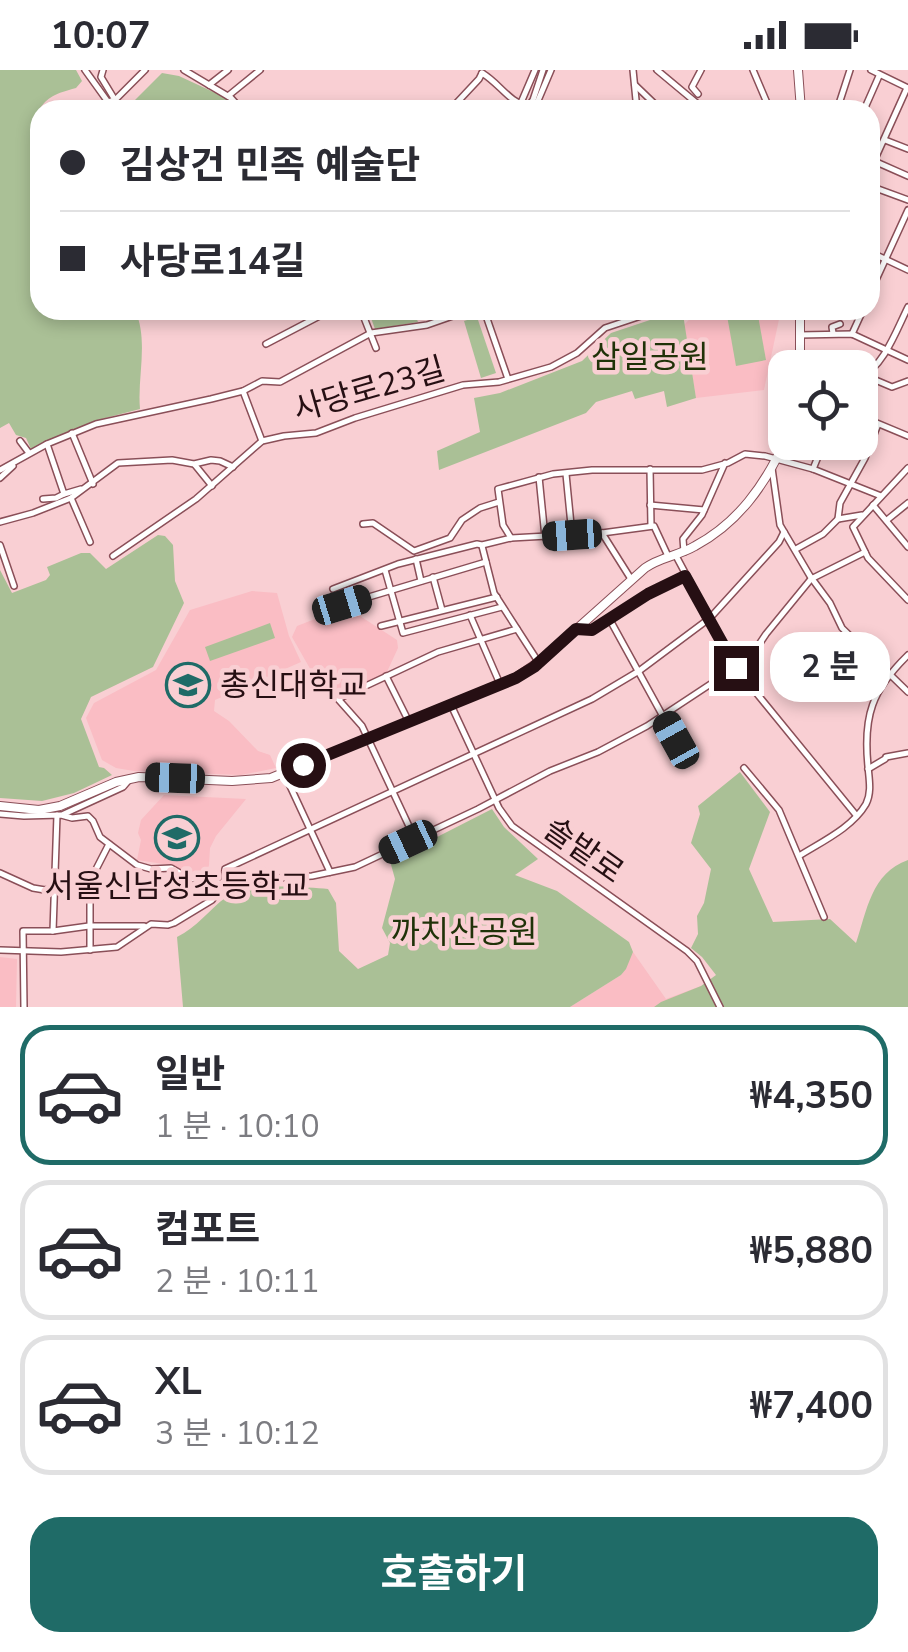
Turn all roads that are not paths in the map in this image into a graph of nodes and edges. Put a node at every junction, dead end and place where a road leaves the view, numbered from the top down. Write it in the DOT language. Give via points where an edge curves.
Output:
graph roads {
  1 [pos="86,70"];
  2 [pos="103,70"];
  3 [pos="146,70"];
  4 [pos="184,70"];
  5 [pos="228,70"];
  6 [pos="260,70"];
  7 [pos="535,70"];
  8 [pos="543,70"];
  9 [pos="551,70"];
  10 [pos="633,70"];
  11 [pos="656,70"];
  12 [pos="700,70"];
  13 [pos="753,70"];
  14 [pos="798,70"];
  15 [pos="850,70"];
  16 [pos="871,70"];
  17 [pos="482,72"];
  18 [pos="879,76"];
  19 [pos="634,84"];
  20 [pos="209,86"];
  21 [pos="907,88"];
  22 [pos="540,90"];
  23 [pos="698,94"];
  24 [pos="228,96"];
  25 [pos="107,100"];
  26 [pos="115,100"];
  27 [pos="232,100"];
  28 [pos="459,100"];
  29 [pos="517,100"];
  30 [pos="529,100"];
  31 [pos="533,100"];
  32 [pos="636,100"];
  33 [pos="651,100"];
  34 [pos="693,100"];
  35 [pos="766,100"];
  36 [pos="800,100"];
  37 [pos="840,100"];
  38 [pos="868,100"];
  39 [pos="885,140"];
  40 [pos="880,148"];
  41 [pos="908,149"];
  42 [pos="880,164"];
  43 [pos="908,176"];
  44 [pos="880,190"];
  45 [pos="908,200"];
  46 [pos="908,210"];
  47 [pos="880,256"];
  48 [pos="886,258"];
  49 [pos="908,270"];
  50 [pos="880,271"];
  51 [pos="908,307"];
  52 [pos="312,320"];
  53 [pos="365,320"];
  54 [pos="441,320"];
  55 [pos="487,320"];
  56 [pos="629,320"];
  57 [pos="800,320"];
  58 [pos="858,320"];
  59 [pos="840,324"];
  60 [pos="371,333"];
  61 [pos="833,334"];
  62 [pos="852,334"];
  63 [pos="799,335"];
  64 [pos="266,344"];
  65 [pos="376,348"];
  66 [pos="799,350"];
  67 [pos="887,350"];
  68 [pos="878,360"];
  69 [pos="908,360"];
  70 [pos="508,379"];
  71 [pos="908,381"];
  72 [pos="878,382"];
  73 [pos="242,391"];
  74 [pos="878,424"];
  75 [pos="72,433"];
  76 [pos="908,436"];
  77 [pos="20,441"];
  78 [pos="262,441"];
  79 [pos="47,444"];
  80 [pos="29,452"];
  81 [pos="18,460"];
  82 [pos="776,460"];
  83 [pos="816,460"];
  84 [pos="862,460"];
  85 [pos="725,463"];
  86 [pos="194,464"];
  87 [pos="774,464"];
  88 [pos="232,467"];
  89 [pos="813,468"];
  90 [pos="908,468"];
  91 [pos="650,469"];
  92 [pos="0,470"];
  93 [pos="566,472"];
  94 [pos="539,477"];
  95 [pos="0,478"];
  96 [pos="852,483"];
  97 [pos="90,485"];
  98 [pos="212,486"];
  99 [pos="68,496"];
  100 [pos="881,496"];
  101 [pos="42,499"];
  102 [pos="498,499"];
  103 [pos="908,503"];
  104 [pos="873,504"];
  105 [pos="650,506"];
  106 [pos="704,510"];
  107 [pos="863,515"];
  108 [pos="838,519"];
  109 [pos="887,520"];
  110 [pos="0,522"];
  111 [pos="363,524"];
  112 [pos="651,526"];
  113 [pos="784,532"];
  114 [pos="602,533"];
  115 [pos="572,535"];
  116 [pos="546,537"];
  117 [pos="510,538"];
  118 [pos="90,542"];
  119 [pos="0,545"];
  120 [pos="482,545"];
  121 [pos="908,547"];
  122 [pos="796,549"];
  123 [pos="414,551"];
  124 [pos="865,552"];
  125 [pos="676,554"];
  126 [pos="113,556"];
  127 [pos="416,560"];
  128 [pos="486,562"];
  129 [pos="385,570"];
  130 [pos="685,576"];
  131 [pos="433,577"];
  132 [pos="631,579"];
  133 [pos="812,579"];
  134 [pos="421,581"];
  135 [pos="14,586"];
  136 [pos="333,589"];
  137 [pos="390,590"];
  138 [pos="496,597"];
  139 [pos="908,600"];
  140 [pos="342,605"];
  141 [pos="502,607"];
  142 [pos="442,610"];
  143 [pos="470,615"];
  144 [pos="710,618"];
  145 [pos="610,620"];
  146 [pos="400,621"];
  147 [pos="381,626"];
  148 [pos="576,629"];
  149 [pos="517,630"];
  150 [pos="480,641"];
  151 [pos="908,655"];
  152 [pos="538,663"];
  153 [pos="736,668"];
  154 [pos="639,671"];
  155 [pos="888,674"];
  156 [pos="386,676"];
  157 [pos="500,684"];
  158 [pos="908,692"];
  159 [pos="450,705"];
  160 [pos="663,716"];
  161 [pos="409,722"];
  162 [pos="367,739"];
  163 [pos="676,740"];
  164 [pos="908,753"];
  165 [pos="474,754"];
  166 [pos="744,768"];
  167 [pos="868,769"];
  168 [pos="284,773"];
  169 [pos="130,779"];
  170 [pos="392,792"];
  171 [pos="496,800"];
  172 [pos="0,806"];
  173 [pos="0,814"];
  174 [pos="59,815"];
  175 [pos="856,815"];
  176 [pos="312,830"];
  177 [pos="415,839"];
  178 [pos="109,844"];
  179 [pos="798,856"];
  180 [pos="330,872"];
  181 [pos="0,873"];
  182 [pos="90,881"];
  183 [pos="224,884"];
  184 [pos="55,889"];
  185 [pos="824,917"];
  186 [pos="89,926"];
  187 [pos="148,926"];
  188 [pos="53,931"];
  189 [pos="0,950"];
  190 [pos="22,950"];
  191 [pos="90,950"];
  192 [pos="24,1007"];
  193 [pos="720,1007"];
  1 -- 25 [label="street"];
  2 -- 26 [label="street"];
  3 -- 26 [label="street"];
  4 -- 20 [label="street"];
  5 -- 20 [label="street"];
  6 -- 24 [label="street"];
  7 -- 30 [label="street"];
  8 -- 22 [label="street"];
  9 -- 22 [label="street"];
  10 -- 19 [label="street"];
  11 -- 34 [label="street"];
  12 -- 23 [label="street" via="692,87"];
  13 -- 35 [label="street"];
  14 -- 36 [label="main road"];
  15 -- 37 [label="street"];
  16 -- 18 [label="street"];
  17 -- 28 [label="street"];
  17 -- 29 [label="street"];
  18 -- 21 [label="street"];
  18 -- 38 [label="street"];
  19 -- 32 [label="street"];
  19 -- 33 [label="street"];
  20 -- 24 [label="street"];
  21 -- 39 [label="street"];
  22 -- 31 [label="street"];
  24 -- 27 [label="street"];
  39 -- 40 [label="street"];
  39 -- 41 [label="street"];
  42 -- 43 [label="street"];
  44 -- 45 [label="street"];
  46 -- 48 [label="street"];
  47 -- 48 [label="street"];
  48 -- 49 [label="street"];
  48 -- 50 [label="street"];
  51 -- 67 [label="street"];
  52 -- 64 [label="street"];
  53 -- 60 [label="street"];
  54 -- 60 [label="street"];
  55 -- 70 [label="street"];
  56 -- 70 [label="street, 사당로23길" via="605,328 551,367"];
  57 -- 63 [label="main road"];
  58 -- 62 [label="street"];
  59 -- 61 [label="street"];
  60 -- 65 [label="street"];
  60 -- 73 [label="street" via="280,382 262,381"];
  61 -- 62 [label="street"];
  61 -- 63 [label="street"];
  62 -- 67 [label="street"];
  63 -- 66 [label="main road"];
  67 -- 68 [label="street"];
  67 -- 69 [label="street"];
  70 -- 78 [label="street, 사당로23길" via="463,385 316,433"];
  71 -- 72 [label="street" via="892,387"];
  73 -- 75 [label="street"];
  73 -- 78 [label="street"];
  74 -- 76 [label="street"];
  75 -- 79 [label="street"];
  75 -- 97 [label="street"];
  77 -- 80 [label="street"];
  78 -- 88 [label="street, 사당로23길"];
  79 -- 80 [label="street"];
  79 -- 99 [label="street"];
  80 -- 81 [label="street"];
  81 -- 92 [label="street"];
  81 -- 95 [label="street"];
  82 -- 87 [label="main road"];
  83 -- 89 [label="street"];
  84 -- 96 [label="street"];
  85 -- 87 [label="street" via="745,454"];
  85 -- 91 [label="street" via="692,471"];
  85 -- 106 [label="street"];
  86 -- 88 [label="street" via="211,460"];
  86 -- 97 [label="street" via="118,463"];
  86 -- 98 [label="street"];
  87 -- 89 [label="street"];
  87 -- 113 [label="street"];
  87 -- 125 [label="main road" via="736,516"];
  88 -- 98 [label="street, 사당로23길"];
  89 -- 96 [label="street"];
  90 -- 100 [label="street"];
  91 -- 93 [label="street"];
  91 -- 105 [label="street"];
  93 -- 94 [label="street"];
  93 -- 115 [label="street"];
  94 -- 102 [label="street" via="498,489"];
  94 -- 116 [label="street"];
  96 -- 100 [label="street"];
  96 -- 108 [label="street"];
  97 -- 99 [label="street"];
  98 -- 126 [label="street, 사당로23길"];
  99 -- 101 [label="street"];
  99 -- 110 [label="street"];
  99 -- 118 [label="street"];
  100 -- 104 [label="street"];
  102 -- 117 [label="street"];
  102 -- 123 [label="street" via="462,520 450,538"];
  103 -- 109 [label="street"];
  104 -- 107 [label="street"];
  104 -- 109 [label="street"];
  105 -- 106 [label="street"];
  105 -- 112 [label="street"];
  106 -- 125 [label="street"];
  107 -- 108 [label="street"];
  107 -- 124 [label="street" via="853,527"];
  108 -- 122 [label="street"];
  109 -- 121 [label="street"];
  111 -- 123 [label="street" via="372,523"];
  112 -- 114 [label="street"];
  112 -- 125 [label="street"];
  113 -- 122 [label="street"];
  113 -- 144 [label="street"];
  114 -- 115 [label="street"];
  114 -- 132 [label="street"];
  115 -- 116 [label="street"];
  116 -- 117 [label="street"];
  117 -- 120 [label="street"];
  119 -- 135 [label="street"];
  120 -- 127 [label="street"];
  120 -- 128 [label="street"];
  122 -- 133 [label="street"];
  123 -- 127 [label="street"];
  124 -- 133 [label="street"];
  124 -- 139 [label="street"];
  125 -- 130 [label="street"];
  125 -- 132 [label="main road"];
  127 -- 129 [label="street"];
  127 -- 134 [label="street"];
  128 -- 131 [label="street"];
  128 -- 138 [label="street"];
  129 -- 136 [label="street"];
  129 -- 137 [label="street"];
  130 -- 144 [label="street"];
  130 -- 145 [label="street"];
  131 -- 134 [label="street"];
  131 -- 142 [label="street"];
  132 -- 148 [label="main road"];
  133 -- 153 [label="street"];
  133 -- 155 [label="street" via="842,628"];
  134 -- 137 [label="street"];
  137 -- 140 [label="street"];
  137 -- 146 [label="street"];
  138 -- 141 [label="street"];
  138 -- 142 [label="street"];
  141 -- 143 [label="street"];
  141 -- 149 [label="street"];
  142 -- 146 [label="street"];
  143 -- 146 [label="street" via="404,634"];
  143 -- 150 [label="street"];
  144 -- 153 [label="street"];
  144 -- 154 [label="street"];
  145 -- 148 [label="street" via="592,630"];
  145 -- 154 [label="street"];
  146 -- 147 [label="street"];
  148 -- 152 [label="main road"];
  149 -- 150 [label="street"];
  149 -- 152 [label="street"];
  150 -- 156 [label="street"];
  150 -- 157 [label="street"];
  151 -- 155 [label="street"];
  152 -- 157 [label="main road"];
  153 -- 160 [label="street"];
  153 -- 175 [label="street"];
  154 -- 160 [label="street"];
  154 -- 165 [label="street"];
  155 -- 158 [label="street"];
  155 -- 167 [label="street" via="866,722"];
  156 -- 161 [label="street"];
  156 -- 162 [label="street" via="338,699"];
  157 -- 159 [label="main road"];
  159 -- 161 [label="main road"];
  159 -- 165 [label="street, 솔밭로"];
  160 -- 163 [label="street"];
  160 -- 171 [label="street"];
  161 -- 162 [label="main road"];
  162 -- 168 [label="main road"];
  162 -- 170 [label="street"];
  164 -- 167 [label="street"];
  165 -- 170 [label="street"];
  165 -- 171 [label="street, 솔밭로"];
  166 -- 179 [label="street" via="779,810"];
  167 -- 175 [label="street" via="870,789"];
  168 -- 169 [label="main road" via="244,781"];
  168 -- 176 [label="street"];
  169 -- 172 [label="main road" via="60,806"];
  169 -- 174 [label="street"];
  170 -- 176 [label="street"];
  170 -- 177 [label="street"];
  171 -- 177 [label="street"];
  171 -- 193 [label="street, 솔밭로" via="520,833 687,951"];
  173 -- 174 [label="street"];
  174 -- 178 [label="street" via="88,816"];
  174 -- 184 [label="street"];
  175 -- 179 [label="street"];
  176 -- 180 [label="street"];
  176 -- 183 [label="street" via="224,869"];
  177 -- 180 [label="street"];
  178 -- 182 [label="street"];
  178 -- 183 [label="street" via="142,867"];
  179 -- 185 [label="street"];
  180 -- 183 [label="street"];
  181 -- 184 [label="street" via="33,888"];
  182 -- 184 [label="street"];
  182 -- 186 [label="street"];
  183 -- 187 [label="street" via="182,919"];
  184 -- 188 [label="street"];
  186 -- 187 [label="street"];
  186 -- 188 [label="street"];
  186 -- 191 [label="street"];
  187 -- 191 [label="street" via="117,947"];
  188 -- 190 [label="street" via="23,931"];
  189 -- 190 [label="street"];
  190 -- 191 [label="street"];
  190 -- 192 [label="street"];
}
